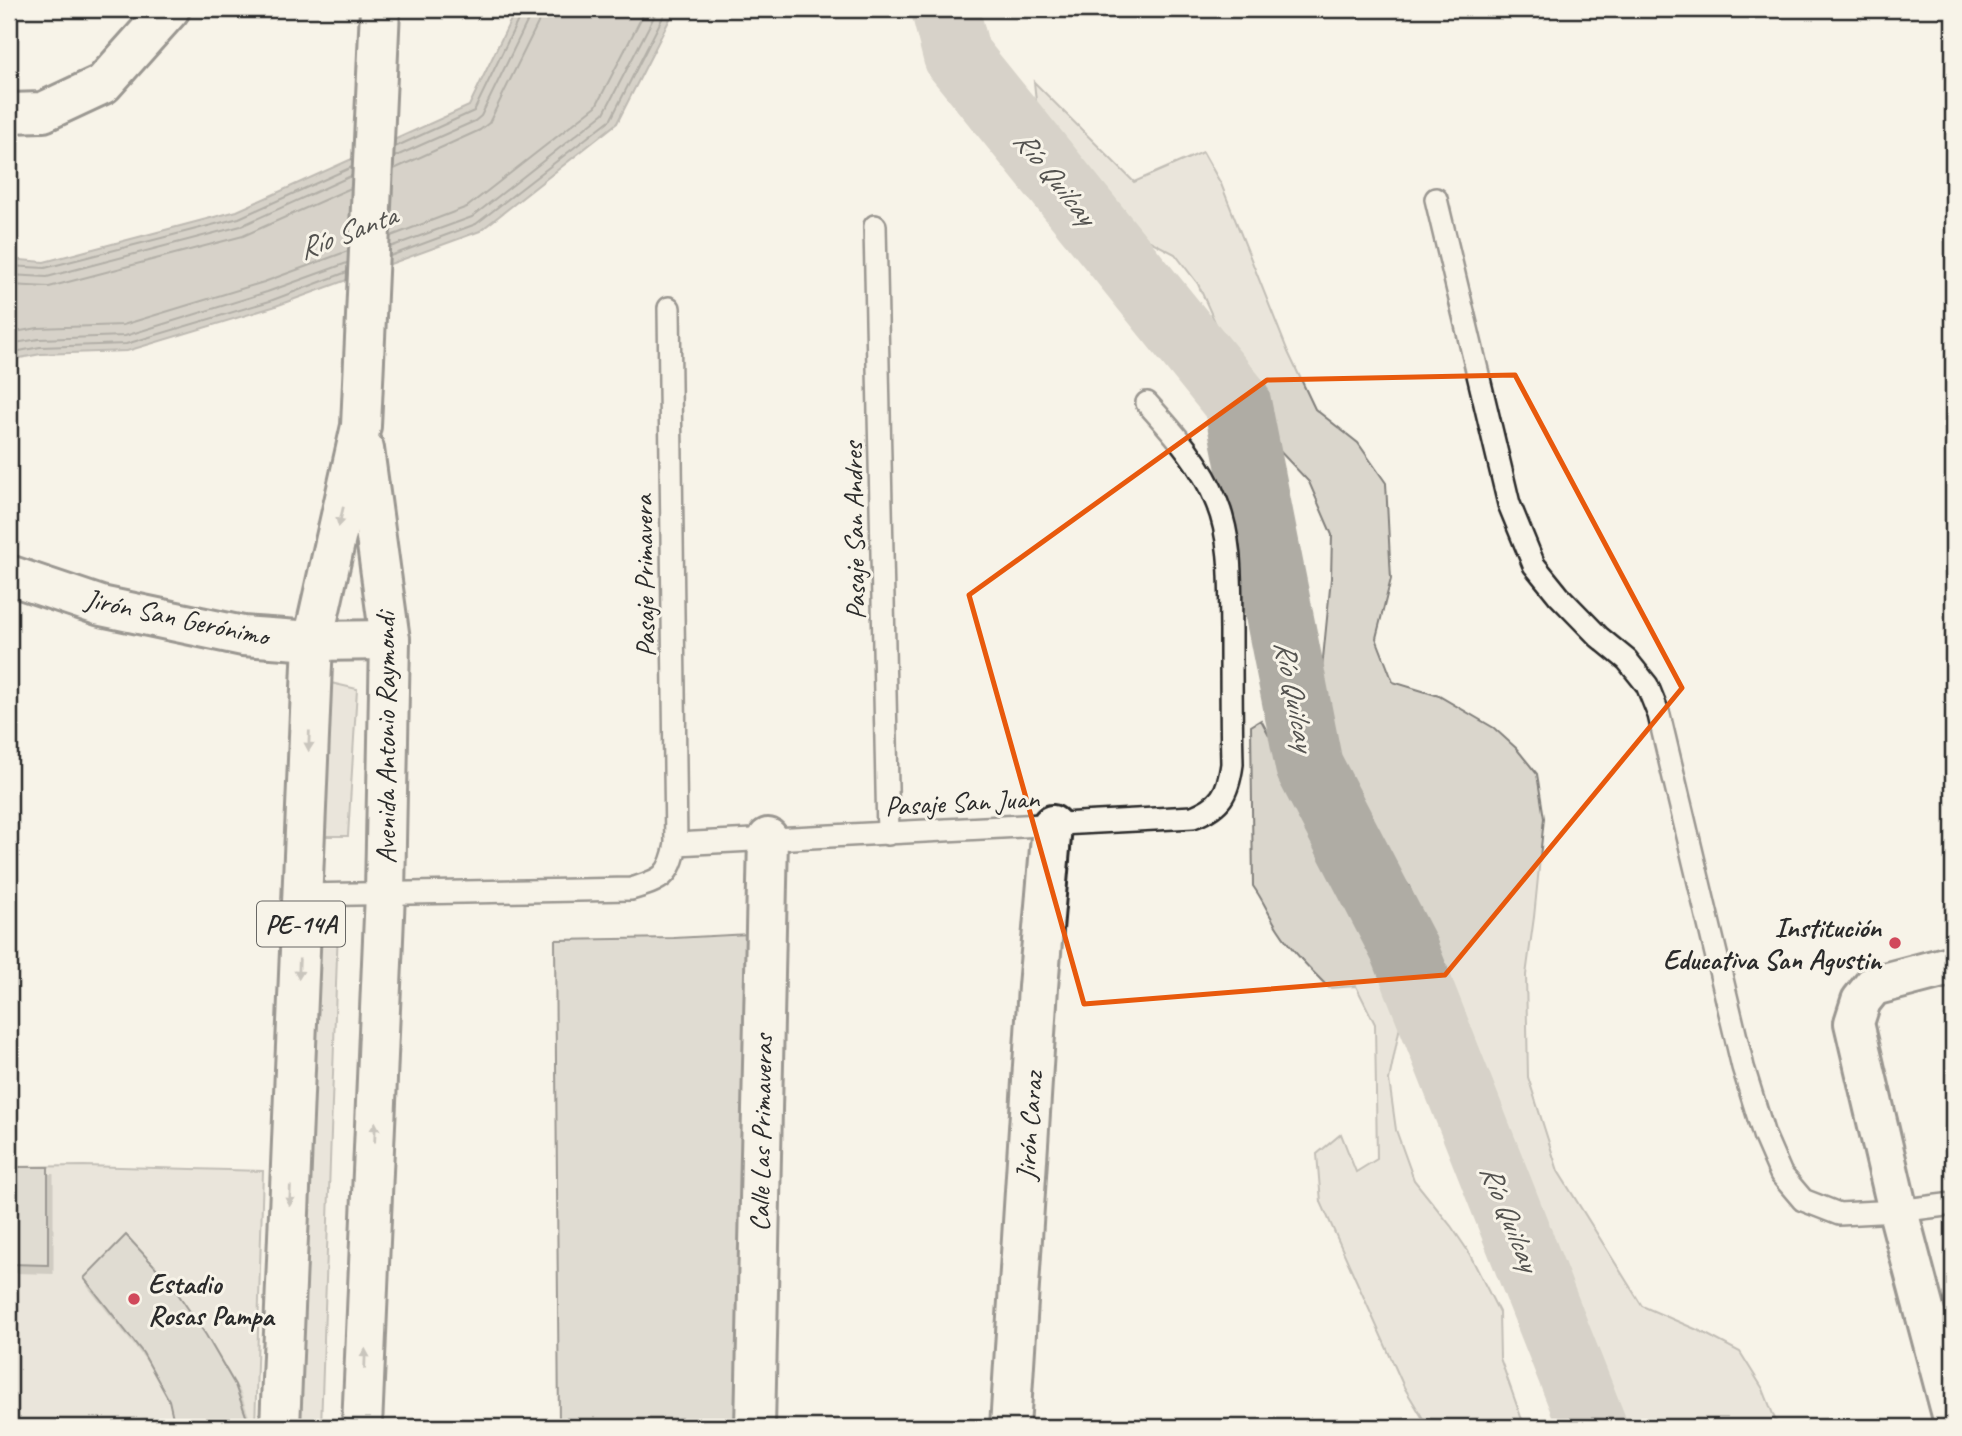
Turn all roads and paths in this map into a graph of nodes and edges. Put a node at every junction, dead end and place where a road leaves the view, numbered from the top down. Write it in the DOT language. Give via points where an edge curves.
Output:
graph roads {
  1 [pos="170,9"];
  2 [pos="380,9"];
  3 [pos="9,113"];
  4 [pos="1436,199"];
  5 [pos="875,226"];
  6 [pos="669,308"];
  7 [pos="1147,403"];
  8 [pos="361,426"];
  9 [pos="9,575"];
  10 [pos="390,640"];
  11 [pos="313,641"];
  12 [pos="1052,825"];
  13 [pos="888,834"];
  14 [pos="768,838"];
  15 [pos="676,844"];
  16 [pos="385,893"];
  17 [pos="302,895"];
  18 [pos="1953,965"];
  19 [pos="1953,1204"];
  20 [pos="1898,1211"];
  21 [pos="1953,1419"];
  22 [pos="280,1427"];
  23 [pos="362,1427"];
  24 [pos="755,1427"];
  25 [pos="1010,1427"];
  1 -- 3 [label="main road" via="103,84 43,112"];
  2 -- 8 [label="main road, PE-14A"];
  4 -- 20 [label="lane" via="1509,504 1534,565 1559,597 1627,660 1647,685 1659,715 1743,1067 1781,1174 1803,1200 1839,1214"];
  5 -- 13 [label="lane, Pasaje San Andres"];
  6 -- 15 [label="lane, Pasaje Primavera"];
  7 -- 12 [label="lane, Pasaje San Juan" via="1204,474 1226,536 1230,782 1222,799 1193,817"];
  8 -- 10 [label="main road, Avenida Antonio Raymondi / PE-14A"];
  8 -- 11 [label="main road, PE-14A, one-way"];
  9 -- 11 [label="main road, Jirón San Gerónimo" via="102,606 243,636"];
  10 -- 11 [label="main road, Jirón San Gerónimo"];
  10 -- 16 [label="main road, Avenida Antonio Raymondi / PE-14A"];
  11 -- 17 [label="main road, PE-14A, one-way"];
  12 -- 13 [label="lane, Pasaje San Juan"];
  12 -- 25 [label="main road, Jirón Caraz"];
  13 -- 14 [label="lane, Pasaje San Juan"];
  14 -- 15 [label="lane, Pasaje San Juan"];
  14 -- 24 [label="main road, Calle Las Primaveras"];
  15 -- 16 [label="lane" via="672,865 663,876 631,889"];
  16 -- 17 [label="lane"];
  23 -- 16 [label="main road, Avenida Antonio Raymondi / PE-14A, one-way"];
  17 -- 22 [label="main road, PE-14A, one-way"];
  18 -- 20 [label="main road" via="1873,986 1861,1001 1854,1023"];
  19 -- 20 [label="lane"];
  20 -- 21 [label="main road"];
}
